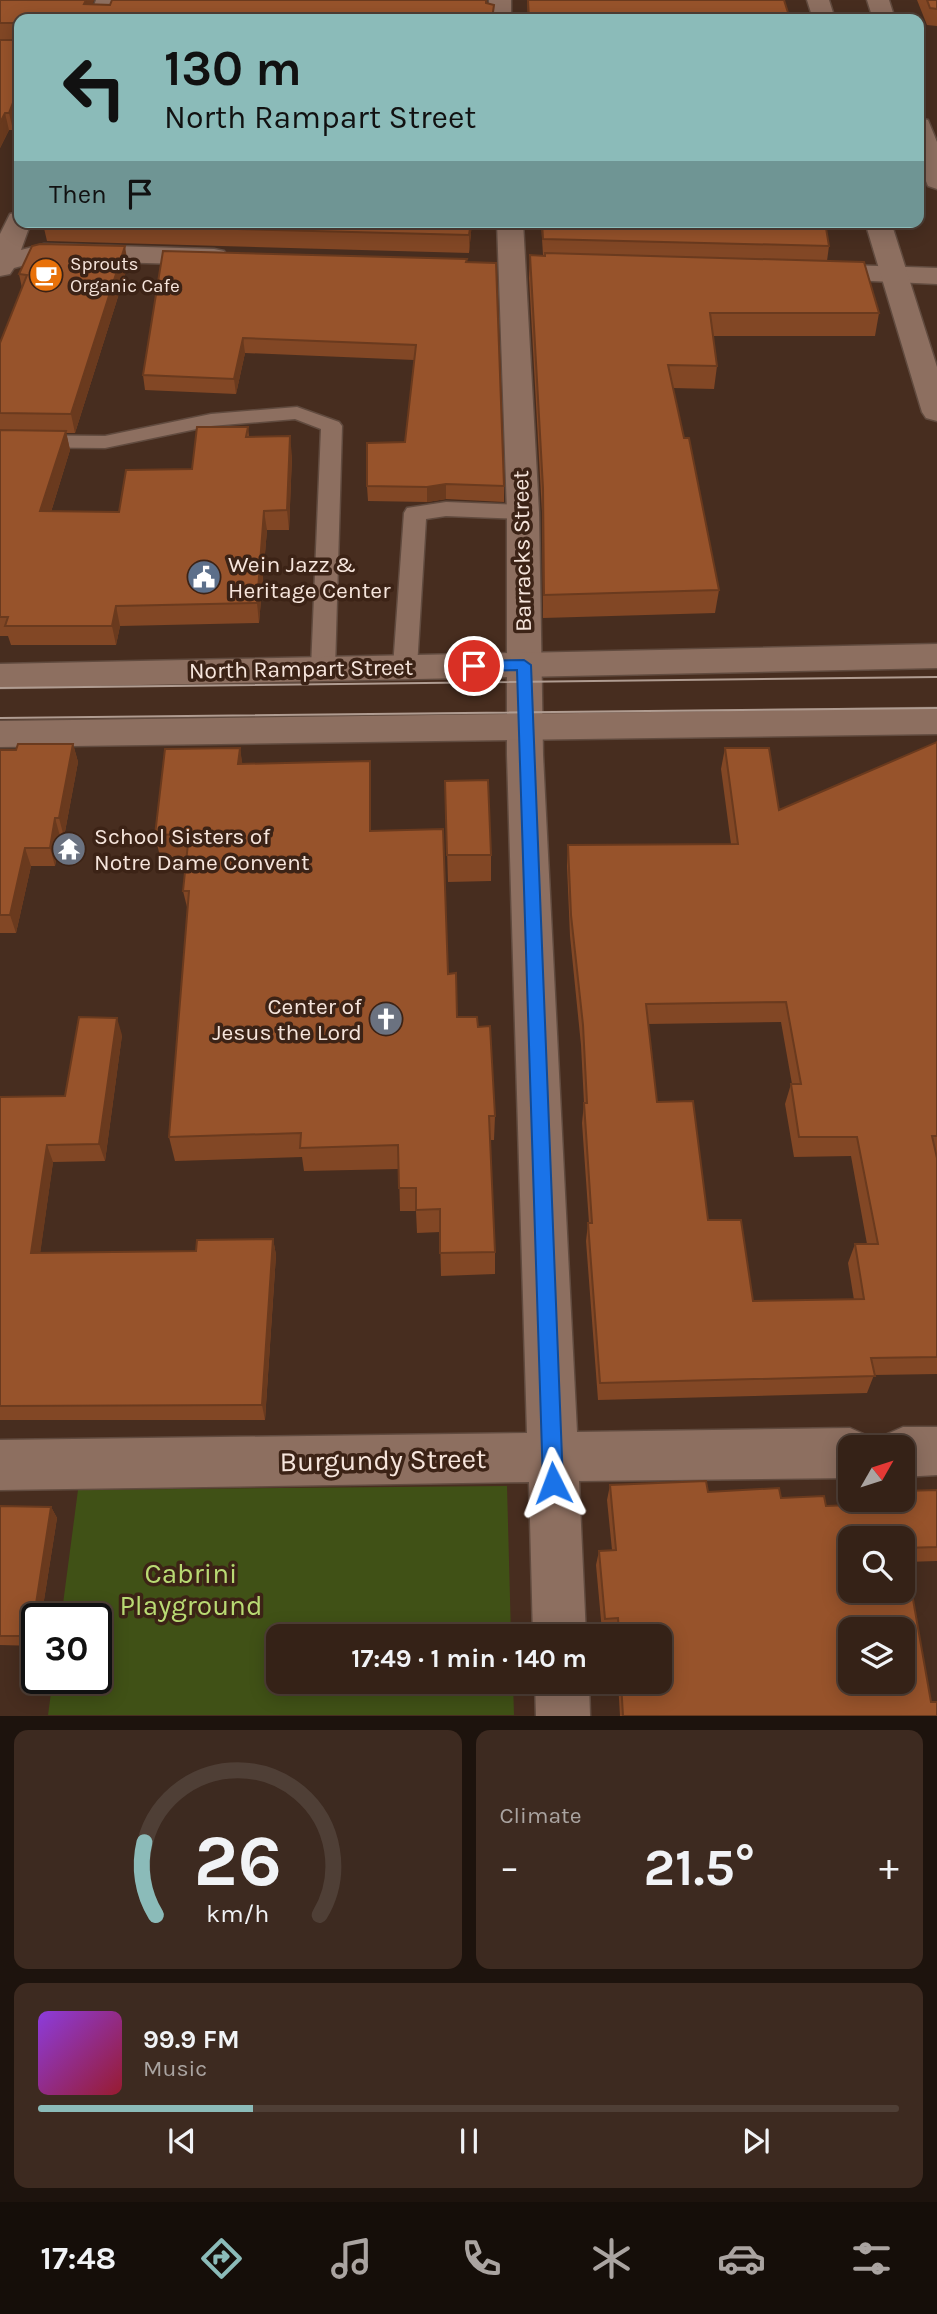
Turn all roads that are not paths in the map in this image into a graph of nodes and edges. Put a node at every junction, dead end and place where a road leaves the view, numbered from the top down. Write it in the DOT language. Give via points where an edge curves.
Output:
graph roads {
  1 [pos="924,141"];
  2 [pos="937,181"];
  3 [pos="16,228"];
  4 [pos="510,228"];
  5 [pos="880,228"];
  6 [pos="237,257"];
  7 [pos="1,264"];
  8 [pos="797,272"];
  9 [pos="892,274"];
  10 [pos="937,276"];
  11 [pos="932,380"];
  12 [pos="937,412"];
  13 [pos="0,440"];
  14 [pos="523,512"];
  15 [pos="937,656"];
  16 [pos="524,665"];
  17 [pos="405,667"];
  18 [pos="323,669"];
  19 [pos="0,676"];
  20 [pos="937,721"];
  21 [pos="525,727"];
  22 [pos="0,734"];
  23 [pos="937,1451"];
  24 [pos="838,1452"];
  25 [pos="915,1452"];
  26 [pos="552,1458"];
  27 [pos="0,1465"];
  28 [pos="559,1624"];
  29 [pos="562,1694"];
  30 [pos="563,1716"];
  1 -- 2 [label="street"];
  3 -- 7 [label="street"];
  4 -- 14 [label="street, Barracks Street"];
  5 -- 9 [label="street"];
  6 -- 7 [label="street" via="44,253"];
  8 -- 9 [label="street"];
  9 -- 10 [label="street"];
  9 -- 11 [label="street"];
  11 -- 12 [label="street"];
  13 -- 18 [label="lane" via="106,442 211,420 297,413 332,426"];
  14 -- 16 [label="street, Barracks Street"];
  14 -- 17 [label="lane" via="446,509 415,513"];
  15 -- 16 [label="street, North Rampart Street"];
  16 -- 17 [label="street, North Rampart Street"];
  16 -- 21 [label="street, Barracks Street"];
  17 -- 18 [label="street, North Rampart Street"];
  18 -- 19 [label="street, North Rampart Street"];
  20 -- 21 [label="street"];
  21 -- 22 [label="street"];
  21 -- 26 [label="street, Barracks Street"];
  23 -- 25 [label="street"];
  24 -- 26 [label="street, Burgundy Street"];
  26 -- 27 [label="street, Burgundy Street"];
  26 -- 28 [label="street, Barracks Street"];
  29 -- 30 [label="street"];
}
